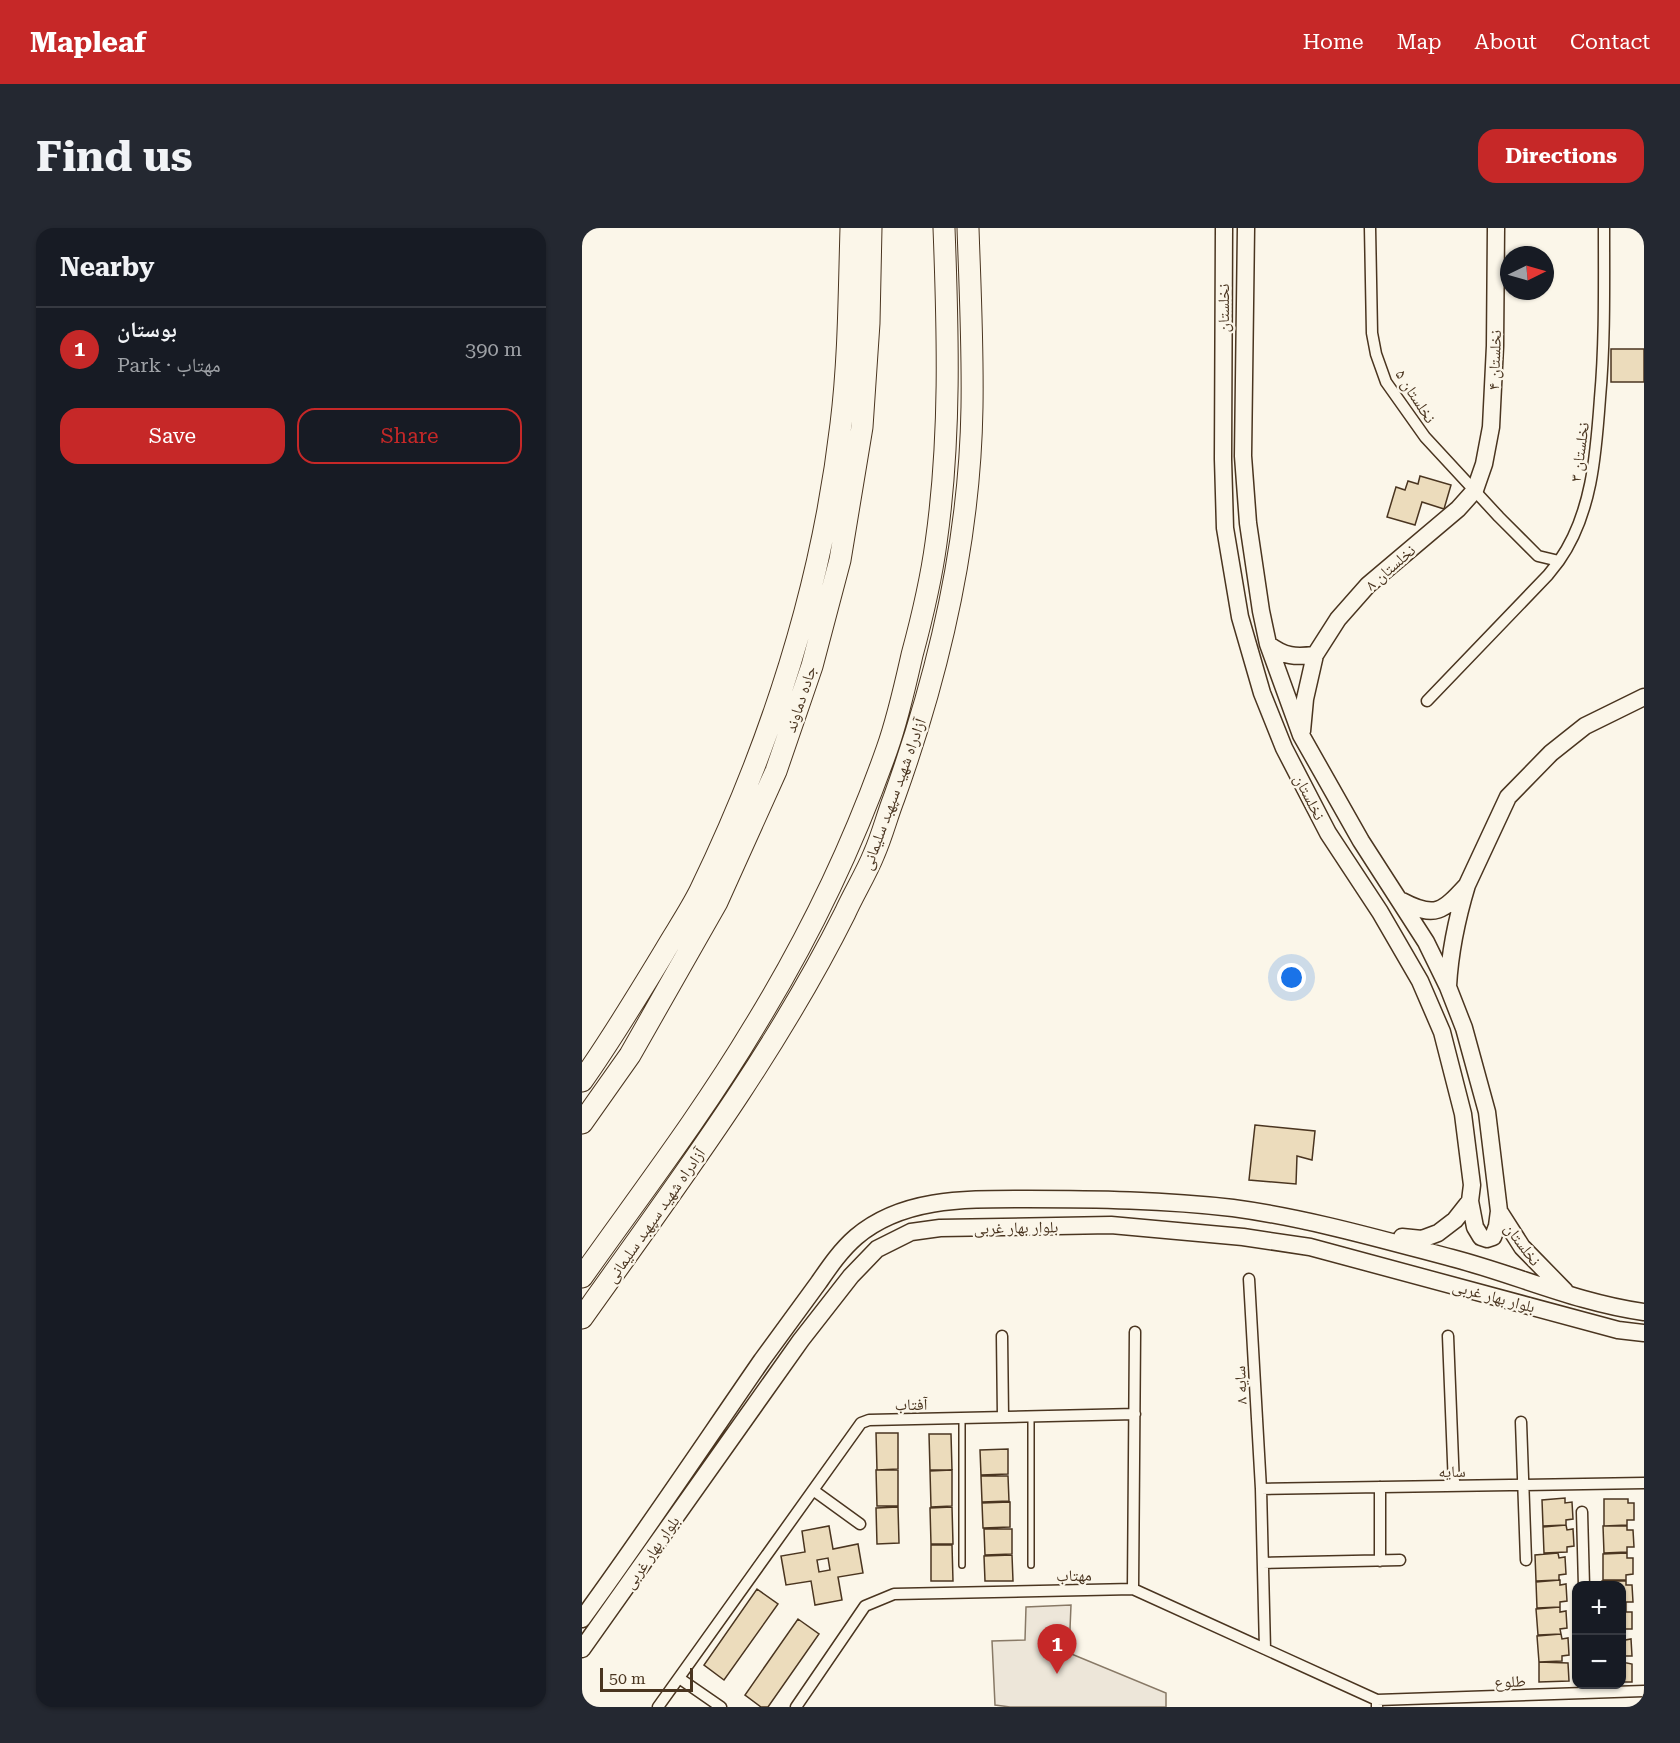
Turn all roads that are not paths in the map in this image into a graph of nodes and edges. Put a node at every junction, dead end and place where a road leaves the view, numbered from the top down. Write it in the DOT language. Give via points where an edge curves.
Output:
graph roads {
  1 [pos="851,228"];
  2 [pos="871,228"];
  3 [pos="944,228"];
  4 [pos="968,228"];
  5 [pos="1224,228"];
  6 [pos="1245,228"];
  7 [pos="1370,228"];
  8 [pos="1496,228"];
  9 [pos="1604,228"];
  10 [pos="1475,490"];
  11 [pos="1559,561"];
  12 [pos="1268,644"];
  13 [pos="1315,655"];
  14 [pos="1644,697"];
  15 [pos="1427,701"];
  16 [pos="1301,735"];
  17 [pos="1467,885"];
  18 [pos="1400,900"];
  19 [pos="1448,987"];
  20 [pos="582,1082"];
  21 [pos="582,1123"];
  22 [pos="1470,1201"];
  23 [pos="1499,1211"];
  24 [pos="1344,1229"];
  25 [pos="582,1277"];
  26 [pos="1249,1279"];
  27 [pos="1570,1296"];
  28 [pos="1644,1312"];
  29 [pos="582,1318"];
  30 [pos="1135,1332"];
  31 [pos="1644,1333"];
  32 [pos="1002,1336"];
  33 [pos="1448,1336"];
  34 [pos="1136,1414"];
  35 [pos="1031,1416"];
  36 [pos="1003,1417"];
  37 [pos="962,1418"];
  38 [pos="1521,1422"];
  39 [pos="1644,1484"];
  40 [pos="1524,1485"];
  41 [pos="1454,1486"];
  42 [pos="1380,1487"];
  43 [pos="1261,1489"];
  44 [pos="813,1490"];
  45 [pos="1582,1512"];
  46 [pos="860,1524"];
  47 [pos="1400,1560"];
  48 [pos="1527,1560"];
  49 [pos="1380,1561"];
  50 [pos="1263,1563"];
  51 [pos="962,1564"];
  52 [pos="1031,1565"];
  53 [pos="1584,1581"];
  54 [pos="1133,1589"];
  55 [pos="582,1619"];
  56 [pos="582,1649"];
  57 [pos="1265,1649"];
  58 [pos="679,1678"];
  59 [pos="1586,1689"];
  60 [pos="1644,1691"];
  61 [pos="1552,1694"];
  62 [pos="1377,1703"];
  63 [pos="658,1707"];
  64 [pos="721,1707"];
  65 [pos="796,1707"];
  66 [pos="1552,1707"];
  1 -- 20 [label="highway, جاده دماوند" via="841,425 819,555 793,658 757,764 699,893"];
  2 -- 21 [label="highway, جاده دماوند" via="862,428 840,560 812,666 776,771 717,902 630,1055"];
  3 -- 25 [label="highway, آزادراه شهید سپهبد سلیمانی" via="944,474 924,609 888,746 851,844 805,940 689,1126"];
  4 -- 29 [label="highway, آزادراه شهید سپهبد سلیمانی" via="972,408 959,548 931,681 874,854 826,951 774,1041"];
  5 -- 22 [label="street, نخلستان" via="1225,528 1240,617 1262,693 1284,748 1328,833 1420,981 1442,1032 1463,1114 1472,1185"];
  6 -- 12 [label="street, نخلستان" via="1243,456 1248,524"];
  7 -- 10 [label="street, نخلستان ۵" via="1372,333 1386,382 1425,437"];
  8 -- 10 [label="street, نخلستان ۴" via="1491,428"];
  9 -- 11 [label="street, نخلستان ۳" via="1602,372 1592,480 1570,546"];
  10 -- 11 [label="street" via="1532,551"];
  10 -- 13 [label="street, نخلستان ۸" via="1368,585 1338,619"];
  11 -- 15 [label="street, نخلستان ۳"];
  12 -- 13 [label="street" via="1280,653"];
  12 -- 16 [label="street, نخلستان"];
  13 -- 16 [label="street, نخلستان ۸"];
  14 -- 17 [label="street" via="1585,726 1551,753 1508,797"];
  16 -- 18 [label="street, نخلستان" via="1361,841"];
  17 -- 18 [label="street" via="1449,905 1435,911 1419,910"];
  17 -- 19 [label="street" via="1449,954"];
  18 -- 19 [label="street, نخلستان"];
  19 -- 23 [label="street, نخلستان" via="1464,1028 1487,1112"];
  22 -- 23 [label="street, نخلستان" via="1481,1237 1493,1237"];
  22 -- 24 [label="street" via="1455,1220 1422,1239"];
  23 -- 27 [label="street, نخلستان" via="1522,1247"];
  24 -- 27 [label="street, بلوار بهار غربی" via="1499,1270"];
  24 -- 55 [label="street, بلوار بهار غربی" via="1233,1209 1118,1198 984,1199 919,1206 880,1219 854,1239 828,1269"];
  26 -- 43 [label="street, سایه ۸"];
  27 -- 28 [label="street, بلوار بهار غربی"];
  30 -- 34 [label="street"];
  31 -- 56 [label="street, بلوار بهار غربی" via="1310,1247 1243,1237 1112,1225 911,1232 877,1249 851,1276 801,1340"];
  32 -- 36 [label="street"];
  33 -- 41 [label="street"];
  34 -- 35 [label="street, آفتاب"];
  34 -- 54 [label="street"];
  35 -- 36 [label="street, آفتاب"];
  35 -- 52 [label="lane"];
  36 -- 37 [label="street, آفتاب"];
  37 -- 44 [label="street, آفتاب" via="861,1423"];
  37 -- 51 [label="lane"];
  38 -- 40 [label="street"];
  39 -- 40 [label="street, سایه"];
  40 -- 41 [label="street, سایه"];
  40 -- 48 [label="street"];
  41 -- 42 [label="street, سایه"];
  42 -- 43 [label="street, سایه"];
  42 -- 49 [label="street"];
  43 -- 50 [label="street, سایه ۸"];
  44 -- 46 [label="street"];
  44 -- 58 [label="street, آفتاب"];
  45 -- 53 [label="street"];
  47 -- 49 [label="street"];
  49 -- 50 [label="street"];
  50 -- 57 [label="street, سایه ۸"];
  54 -- 57 [label="street, مهتاب"];
  54 -- 65 [label="street, مهتاب" via="894,1594 865,1605"];
  57 -- 62 [label="street, مهتاب"];
  58 -- 63 [label="street, آفتاب"];
  58 -- 64 [label="street"];
  59 -- 60 [label="street, طلوع"];
  59 -- 61 [label="street, طلوع"];
  61 -- 62 [label="street, طلوع"];
  61 -- 66 [label="street"];
}
